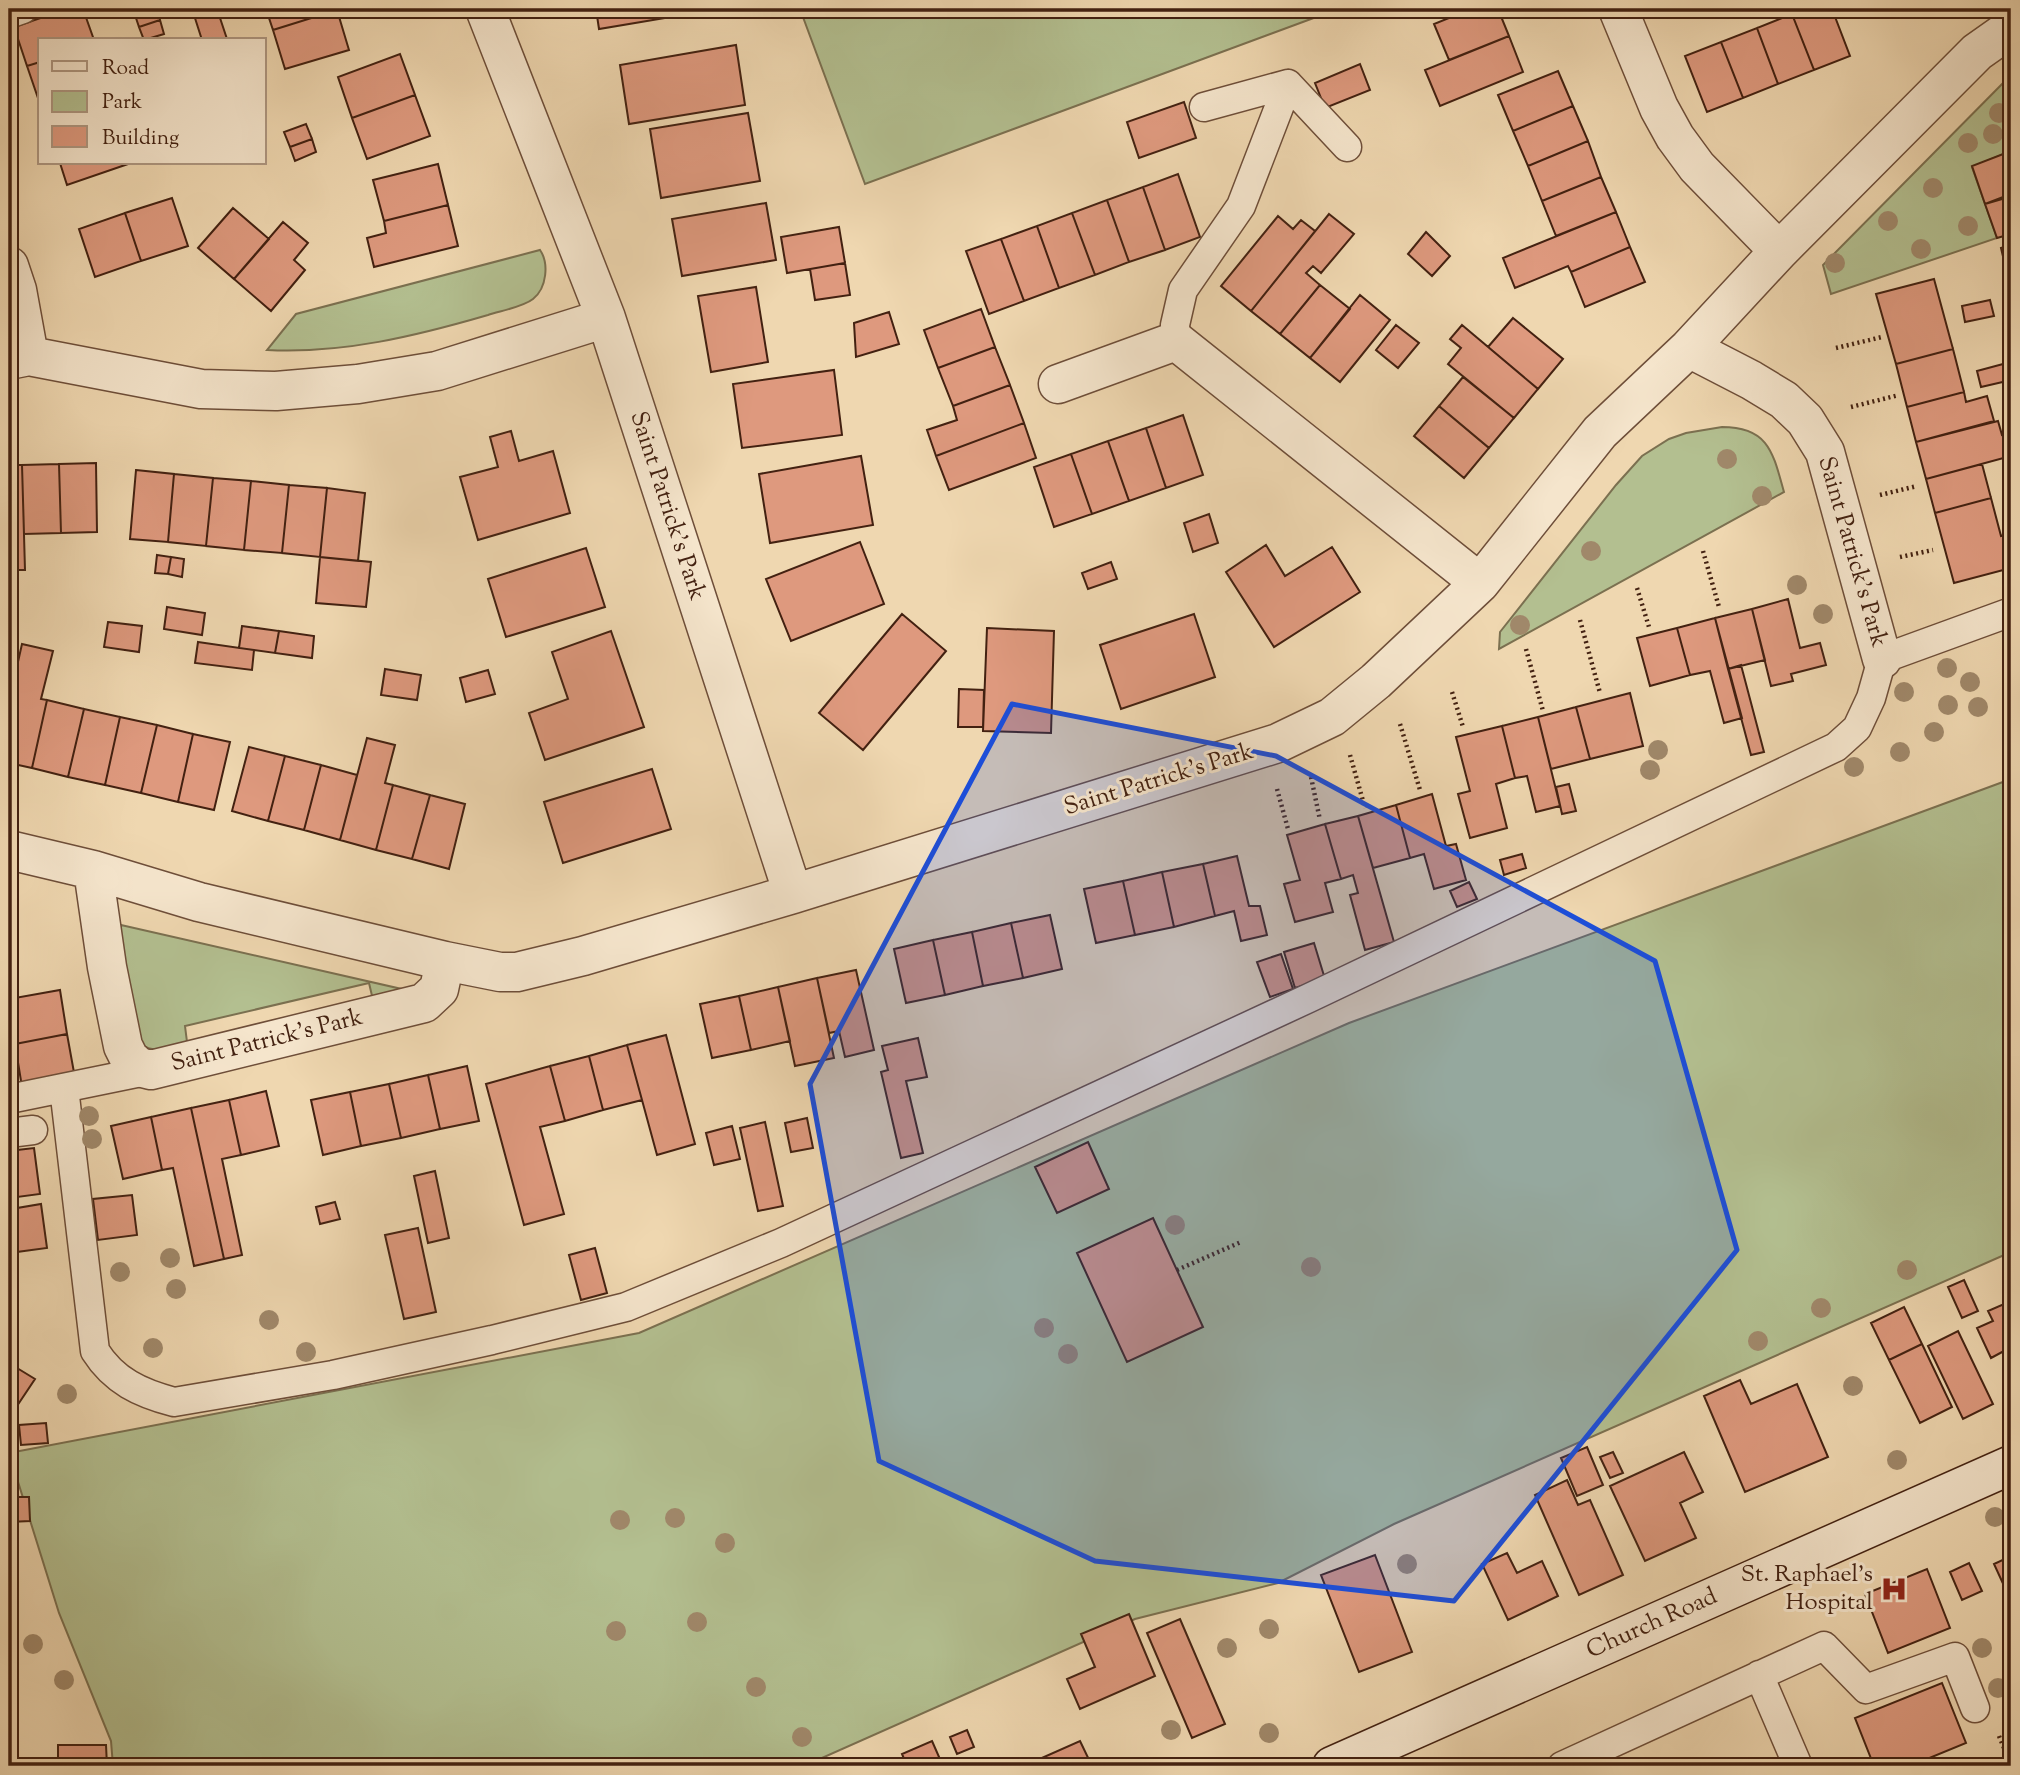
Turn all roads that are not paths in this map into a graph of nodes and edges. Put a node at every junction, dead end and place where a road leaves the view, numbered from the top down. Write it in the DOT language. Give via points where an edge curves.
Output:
graph roads {
  1 [pos="23,9"];
  2 [pos="485,9"];
  3 [pos="1618,9"];
  4 [pos="9,14"];
  5 [pos="2011,28"];
  6 [pos="1288,84"];
  7 [pos="1204,107"];
  8 [pos="1347,147"];
  9 [pos="1779,251"];
  10 [pos="9,266"];
  11 [pos="606,318"];
  12 [pos="1176,341"];
  13 [pos="1689,348"];
  14 [pos="19,358"];
  15 [pos="1058,384"];
  16 [pos="1479,583"];
  17 [pos="2011,612"];
  18 [pos="1882,659"];
  19 [pos="9,850"];
  20 [pos="93,870"];
  21 [pos="793,894"];
  22 [pos="445,961"];
  23 [pos="151,1070"];
  24 [pos="64,1088"];
  25 [pos="9,1099"];
  26 [pos="2011,1465"];
  27 [pos="1759,1675"];
  28 [pos="1975,1708"];
  29 [pos="1332,1766"];
  30 [pos="1562,1766"];
  31 [pos="1798,1766"];
  1 -- 4 [label="lane"];
  2 -- 11 [label="street, Saint Patrick's Park"];
  3 -- 9 [label="street" via="1675,137 1697,167"];
  5 -- 9 [label="street, Saint Patrick's Park" via="1977,52"];
  6 -- 7 [label="lane"];
  6 -- 8 [label="lane"];
  6 -- 12 [label="lane" via="1241,206 1183,290"];
  9 -- 13 [label="street, Saint Patrick's Park"];
  10 -- 14 [label="street" via="17,290"];
  11 -- 14 [label="street" via="438,371 276,391 201,389"];
  11 -- 21 [label="street, Saint Patrick's Park"];
  12 -- 15 [label="street"];
  12 -- 16 [label="street"];
  13 -- 16 [label="street, Saint Patrick's Park" via="1600,432"];
  13 -- 18 [label="street, Saint Patrick's Park" via="1784,400 1805,420 1825,452"];
  16 -- 21 [label="street, Saint Patrick's Park" via="1332,717 1279,743"];
  17 -- 18 [label="lane"];
  18 -- 24 [label="lane" via="1857,728 1836,747 781,1242 626,1307 492,1340 333,1375 174,1402 133,1389 116,1377 95,1351"];
  19 -- 20 [label="street, Saint Patrick's Park"];
  20 -- 22 [label="street, Saint Patrick's Park" via="199,902"];
  20 -- 23 [label="street, Saint Patrick's Park" via="123,1046 139,1067"];
  21 -- 22 [label="street, Saint Patrick's Park" via="529,970 499,971"];
  22 -- 23 [label="street, Saint Patrick's Park" via="439,989 424,1003"];
  23 -- 24 [label="lane"];
  24 -- 25 [label="lane"];
  26 -- 29 [label="street, Church Road"];
  27 -- 28 [label="lane" via="1824,1646 1866,1689 1955,1657"];
  27 -- 30 [label="lane"];
  27 -- 31 [label="lane"];
}
